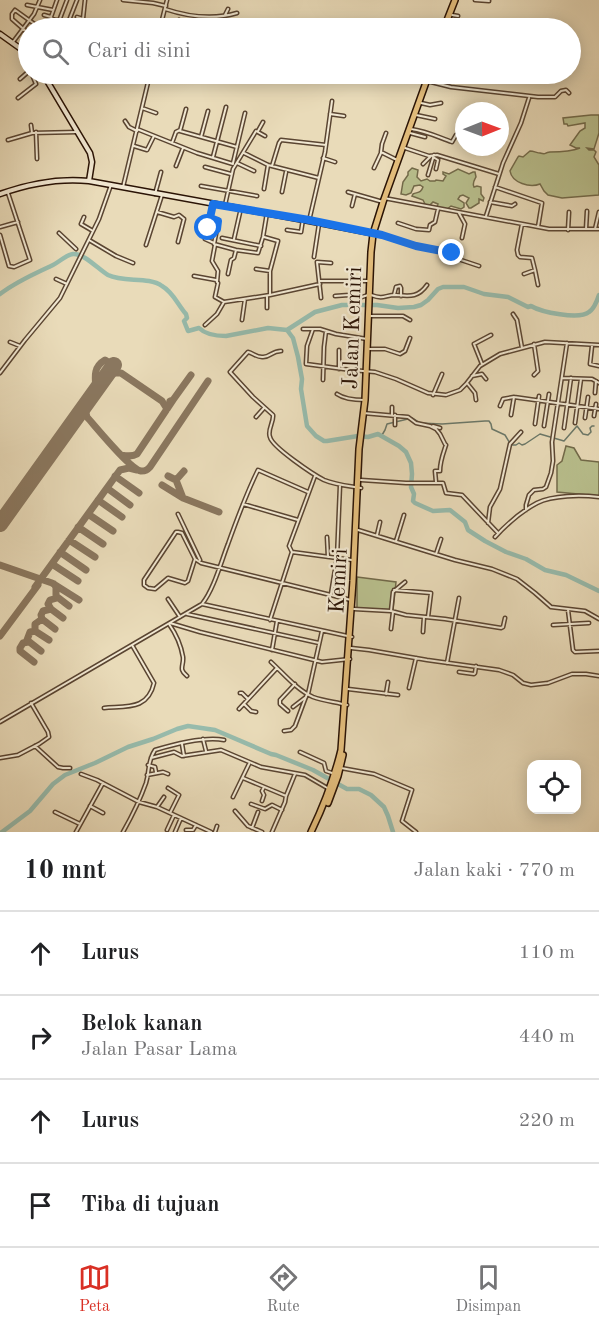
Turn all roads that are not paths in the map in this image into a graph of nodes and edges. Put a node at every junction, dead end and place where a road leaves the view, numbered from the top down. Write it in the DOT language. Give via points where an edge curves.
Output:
graph roads {
  1 [pos="40,0"];
  2 [pos="56,0"];
  3 [pos="67,0"];
  4 [pos="77,0"];
  5 [pos="85,0"];
  6 [pos="123,0"];
  7 [pos="132,0"];
  8 [pos="167,0"];
  9 [pos="456,0"];
  10 [pos="475,0"];
  11 [pos="143,1"];
  12 [pos="154,1"];
  13 [pos="489,1"];
  14 [pos="27,5"];
  15 [pos="37,8"];
  16 [pos="166,9"];
  17 [pos="228,9"];
  18 [pos="53,10"];
  19 [pos="237,13"];
  20 [pos="44,15"];
  21 [pos="225,15"];
  22 [pos="51,17"];
  23 [pos="77,17"];
  24 [pos="27,18"];
  25 [pos="30,18"];
  26 [pos="59,18"];
  27 [pos="70,18"];
  28 [pos="80,18"];
  29 [pos="83,18"];
  30 [pos="164,18"];
  31 [pos="450,18"];
  32 [pos="454,18"];
  33 [pos="18,24"];
  34 [pos="0,33"];
  35 [pos="18,35"];
  36 [pos="13,42"];
  37 [pos="18,46"];
  38 [pos="36,84"];
  39 [pos="49,84"];
  40 [pos="148,84"];
  41 [pos="426,84"];
  42 [pos="426,84"];
  43 [pos="439,84"];
  44 [pos="568,93"];
  45 [pos="530,97"];
  46 [pos="18,98"];
  47 [pos="332,101"];
  48 [pos="421,103"];
  49 [pos="441,103"];
  50 [pos="226,107"];
  51 [pos="142,108"];
  52 [pos="186,109"];
  53 [pos="208,111"];
  54 [pos="156,113"];
  55 [pos="245,113"];
  56 [pos="330,114"];
  57 [pos="416,115"];
  58 [pos="344,116"];
  59 [pos="435,119"];
  60 [pos="125,121"];
  61 [pos="263,122"];
  62 [pos="31,124"];
  63 [pos="411,128"];
  64 [pos="137,130"];
  65 [pos="180,130"];
  66 [pos="258,131"];
  67 [pos="78,132"];
  68 [pos="34,133"];
  69 [pos="386,133"];
  70 [pos="154,135"];
  71 [pos="265,136"];
  72 [pos="201,137"];
  73 [pos="425,137"];
  74 [pos="455,137"];
  75 [pos="8,140"];
  76 [pos="217,142"];
  77 [pos="172,143"];
  78 [pos="326,145"];
  79 [pos="133,146"];
  80 [pos="237,147"];
  81 [pos="183,148"];
  82 [pos="404,148"];
  83 [pos="244,153"];
  84 [pos="381,153"];
  85 [pos="433,156"];
  86 [pos="213,158"];
  87 [pos="323,158"];
  88 [pos="37,159"];
  89 [pos="398,160"];
  90 [pos="335,162"];
  91 [pos="235,164"];
  92 [pos="423,164"];
  93 [pos="176,166"];
  94 [pos="270,166"];
  95 [pos="205,167"];
  96 [pos="374,168"];
  97 [pos="436,169"];
  98 [pos="254,171"];
  99 [pos="287,171"];
  100 [pos="161,172"];
  101 [pos="231,174"];
  102 [pos="499,174"];
  103 [pos="428,175"];
  104 [pos="319,178"];
  105 [pos="89,181"];
  106 [pos="111,185"];
  107 [pos="201,186"];
  108 [pos="495,187"];
  109 [pos="123,188"];
  110 [pos="264,189"];
  111 [pos="227,190"];
  112 [pos="8,191"];
  113 [pos="282,192"];
  114 [pos="348,192"];
  115 [pos="0,194"];
  116 [pos="155,194"];
  117 [pos="355,194"];
  118 [pos="162,195"];
  119 [pos="257,196"];
  120 [pos="384,200"];
  121 [pos="490,202"];
  122 [pos="213,204"];
  123 [pos="515,204"];
  124 [pos="225,206"];
  125 [pos="352,206"];
  126 [pos="241,208"];
  127 [pos="438,209"];
  128 [pos="587,211"];
  129 [pos="157,212"];
  130 [pos="569,212"];
  131 [pos="599,212"];
  132 [pos="267,213"];
  133 [pos="459,213"];
  134 [pos="486,216"];
  135 [pos="84,217"];
  136 [pos="303,219"];
  137 [pos="309,220"];
  138 [pos="18,222"];
  139 [pos="320,223"];
  140 [pos="398,223"];
  141 [pos="522,224"];
  142 [pos="0,227"];
  143 [pos="197,227"];
  144 [pos="538,227"];
  145 [pos="217,229"];
  146 [pos="597,229"];
  147 [pos="207,230"];
  148 [pos="287,230"];
  149 [pos="568,230"];
  150 [pos="586,230"];
  151 [pos="93,231"];
  152 [pos="59,233"];
  153 [pos="375,234"];
  154 [pos="0,235"];
  155 [pos="263,237"];
  156 [pos="222,238"];
  157 [pos="462,238"];
  158 [pos="234,239"];
  159 [pos="89,240"];
  160 [pos="178,242"];
  161 [pos="214,244"];
  162 [pos="146,245"];
  163 [pos="261,246"];
  164 [pos="76,249"];
  165 [pos="236,250"];
  166 [pos="314,257"];
  167 [pos="134,263"];
  168 [pos="331,263"];
  169 [pos="479,266"];
  170 [pos="256,269"];
  171 [pos="535,270"];
  172 [pos="270,271"];
  173 [pos="228,274"];
  174 [pos="524,274"];
  175 [pos="194,276"];
  176 [pos="56,279"];
  177 [pos="369,281"];
  178 [pos="217,282"];
  179 [pos="320,282"];
  180 [pos="68,284"];
  181 [pos="427,285"];
  182 [pos="538,285"];
  183 [pos="394,295"];
  184 [pos="268,296"];
  185 [pos="334,296"];
  186 [pos="370,296"];
  187 [pos="401,296"];
  188 [pos="321,298"];
  189 [pos="245,299"];
  190 [pos="224,302"];
  191 [pos="267,308"];
  192 [pos="369,314"];
  193 [pos="513,314"];
  194 [pos="242,320"];
  195 [pos="410,320"];
  196 [pos="206,325"];
  197 [pos="303,329"];
  198 [pos="313,329"];
  199 [pos="326,331"];
  200 [pos="490,335"];
  201 [pos="410,338"];
  202 [pos="367,339"];
  203 [pos="10,342"];
  204 [pos="567,343"];
  205 [pos="534,345"];
  206 [pos="592,345"];
  207 [pos="599,345"];
  208 [pos="20,346"];
  209 [pos="522,348"];
  210 [pos="369,349"];
  211 [pos="339,350"];
  212 [pos="281,351"];
  213 [pos="482,364"];
  214 [pos="0,365"];
  215 [pos="323,366"];
  216 [pos="599,366"];
  217 [pos="4,368"];
  218 [pos="339,369"];
  219 [pos="367,371"];
  220 [pos="0,373"];
  221 [pos="442,374"];
  222 [pos="534,375"];
  223 [pos="472,376"];
  224 [pos="562,378"];
  225 [pos="571,378"];
  226 [pos="486,379"];
  227 [pos="581,379"];
  228 [pos="323,380"];
  229 [pos="467,382"];
  230 [pos="597,382"];
  231 [pos="595,393"];
  232 [pos="337,394"];
  233 [pos="549,394"];
  234 [pos="433,395"];
  235 [pos="588,396"];
  236 [pos="514,397"];
  237 [pos="538,398"];
  238 [pos="476,399"];
  239 [pos="365,400"];
  240 [pos="547,401"];
  241 [pos="558,403"];
  242 [pos="568,404"];
  243 [pos="500,406"];
  244 [pos="577,406"];
  245 [pos="392,407"];
  246 [pos="586,407"];
  247 [pos="597,407"];
  248 [pos="264,408"];
  249 [pos="365,413"];
  250 [pos="393,415"];
  251 [pos="511,415"];
  252 [pos="594,416"];
  253 [pos="256,417"];
  254 [pos="585,418"];
  255 [pos="395,422"];
  256 [pos="575,423"];
  257 [pos="364,424"];
  258 [pos="535,424"];
  259 [pos="430,426"];
  260 [pos="544,426"];
  261 [pos="440,428"];
  262 [pos="564,428"];
  263 [pos="521,432"];
  264 [pos="361,449"];
  265 [pos="315,475"];
  266 [pos="361,480"];
  267 [pos="436,483"];
  268 [pos="340,485"];
  269 [pos="359,488"];
  270 [pos="308,492"];
  271 [pos="599,497"];
  272 [pos="243,503"];
  273 [pos="526,510"];
  274 [pos="178,514"];
  275 [pos="404,515"];
  276 [pos="298,520"];
  277 [pos="380,522"];
  278 [pos="488,523"];
  279 [pos="357,530"];
  280 [pos="377,535"];
  281 [pos="327,537"];
  282 [pos="441,539"];
  283 [pos="396,541"];
  284 [pos="292,552"];
  285 [pos="436,554"];
  286 [pos="328,556"];
  287 [pos="337,558"];
  288 [pos="195,559"];
  289 [pos="355,560"];
  290 [pos="201,563"];
  291 [pos="220,567"];
  292 [pos="282,582"];
  293 [pos="405,582"];
  294 [pos="394,590"];
  295 [pos="331,594"];
  296 [pos="459,598"];
  297 [pos="168,599"];
  298 [pos="352,600"];
  299 [pos="202,604"];
  300 [pos="354,609"];
  301 [pos="568,610"];
  302 [pos="392,611"];
  303 [pos="186,614"];
  304 [pos="180,617"];
  305 [pos="426,617"];
  306 [pos="504,618"];
  307 [pos="599,619"];
  308 [pos="270,620"];
  309 [pos="453,620"];
  310 [pos="277,621"];
  311 [pos="170,623"];
  312 [pos="590,623"];
  313 [pos="553,625"];
  314 [pos="570,625"];
  315 [pos="391,628"];
  316 [pos="322,631"];
  317 [pos="423,632"];
  318 [pos="274,633"];
  319 [pos="350,637"];
  320 [pos="319,643"];
  321 [pos="132,645"];
  322 [pos="351,648"];
  323 [pos="272,650"];
  324 [pos="599,651"];
  325 [pos="416,658"];
  326 [pos="349,659"];
  327 [pos="316,661"];
  328 [pos="272,662"];
  329 [pos="447,663"];
  330 [pos="476,666"];
  331 [pos="277,668"];
  332 [pos="348,669"];
  333 [pos="459,672"];
  334 [pos="187,676"];
  335 [pos="599,676"];
  336 [pos="388,682"];
  337 [pos="295,684"];
  338 [pos="409,688"];
  339 [pos="348,689"];
  340 [pos="240,693"];
  341 [pos="386,694"];
  342 [pos="307,695"];
  343 [pos="398,695"];
  344 [pos="248,699"];
  345 [pos="32,703"];
  346 [pos="243,704"];
  347 [pos="345,705"];
  348 [pos="293,707"];
  349 [pos="104,708"];
  350 [pos="239,709"];
  351 [pos="288,711"];
  352 [pos="256,712"];
  353 [pos="0,722"];
  354 [pos="284,731"];
  355 [pos="203,740"];
  356 [pos="224,740"];
  357 [pos="182,744"];
  358 [pos="35,746"];
  359 [pos="342,750"];
  360 [pos="206,752"];
  361 [pos="300,752"];
  362 [pos="184,756"];
  363 [pos="0,758"];
  364 [pos="151,758"];
  365 [pos="250,763"];
  366 [pos="148,765"];
  367 [pos="70,768"];
  368 [pos="340,768"];
  369 [pos="156,773"];
  370 [pos="295,773"];
  371 [pos="81,774"];
  372 [pos="168,774"];
  373 [pos="147,775"];
  374 [pos="336,775"];
  375 [pos="243,778"];
  376 [pos="103,783"];
  377 [pos="264,787"];
  378 [pos="168,788"];
  379 [pos="331,789"];
  380 [pos="234,796"];
  381 [pos="286,796"];
  382 [pos="164,797"];
  383 [pos="262,801"];
  384 [pos="139,802"];
  385 [pos="251,804"];
  386 [pos="90,806"];
  387 [pos="157,807"];
  388 [pos="282,810"];
  389 [pos="235,811"];
  390 [pos="55,812"];
  391 [pos="258,812"];
  392 [pos="103,813"];
  393 [pos="172,814"];
  394 [pos="181,818"];
  395 [pos="80,824"];
  396 [pos="197,826"];
  397 [pos="217,826"];
  398 [pos="252,828"];
  399 [pos="167,830"];
  400 [pos="186,830"];
  401 [pos="76,832"];
  402 [pos="123,832"];
  403 [pos="175,832"];
  404 [pos="195,832"];
  405 [pos="213,832"];
  406 [pos="262,832"];
  407 [pos="272,832"];
  408 [pos="313,832"];
  409 [pos="416,832"];
  1 -- 15 [label="street"];
  2 -- 18 [label="street"];
  3 -- 26 [label="street"];
  4 -- 27 [label="street"];
  5 -- 29 [label="street"];
  6 -- 7 [label="street"];
  7 -- 11 [label="street"];
  8 -- 16 [label="street"];
  9 -- 31 [label="highway"];
  9 -- 32 [label="highway"];
  10 -- 13 [label="street"];
  11 -- 12 [label="street"];
  12 -- 16 [label="street"];
  14 -- 15 [label="street"];
  15 -- 18 [label="street"];
  15 -- 25 [label="street"];
  16 -- 21 [label="street" via="196,17"];
  16 -- 30 [label="street"];
  17 -- 21 [label="street"];
  18 -- 22 [label="street"];
  19 -- 21 [label="street"];
  20 -- 22 [label="street"];
  23 -- 28 [label="street"];
  24 -- 33 [label="street" via="17,10 14,12 12,19"];
  34 -- 36 [label="street"];
  35 -- 36 [label="street"];
  36 -- 37 [label="street"];
  38 -- 46 [label="street"];
  39 -- 67 [label="street"];
  40 -- 51 [label="street"];
  41 -- 48 [label="highway, Jalan Kemiri"];
  42 -- 63 [label="highway"];
  43 -- 45 [label="street"];
  44 -- 45 [label="street" via="563,90 554,97"];
  45 -- 102 [label="street"];
  47 -- 56 [label="street"];
  48 -- 49 [label="street"];
  48 -- 57 [label="highway, Jalan Kemiri"];
  50 -- 76 [label="street"];
  51 -- 54 [label="street"];
  51 -- 64 [label="street"];
  52 -- 65 [label="street"];
  53 -- 72 [label="street"];
  55 -- 80 [label="street"];
  56 -- 58 [label="street"];
  56 -- 78 [label="street"];
  57 -- 59 [label="street"];
  57 -- 63 [label="highway, Jalan Kemiri"];
  60 -- 64 [label="street"];
  61 -- 66 [label="street"];
  62 -- 68 [label="street"];
  63 -- 73 [label="street"];
  63 -- 74 [label="street" via="453,141"];
  63 -- 82 [label="highway, Jalan Kemiri"];
  63 -- 89 [label="highway, Jalan Kemiri"];
  64 -- 70 [label="street"];
  64 -- 79 [label="street"];
  65 -- 72 [label="street"];
  65 -- 77 [label="street"];
  66 -- 71 [label="street"];
  66 -- 83 [label="street"];
  67 -- 68 [label="street"];
  67 -- 105 [label="street" via="92,157"];
  68 -- 75 [label="street"];
  68 -- 88 [label="street"];
  69 -- 84 [label="street"];
  70 -- 77 [label="street"];
  70 -- 79 [label="street" via="147,150"];
  72 -- 76 [label="street"];
  76 -- 80 [label="street"];
  76 -- 86 [label="street"];
  77 -- 81 [label="street"];
  78 -- 87 [label="street"];
  78 -- 94 [label="street" via="281,140"];
  79 -- 109 [label="street"];
  80 -- 91 [label="street"];
  81 -- 86 [label="street"];
  81 -- 93 [label="street"];
  82 -- 85 [label="street"];
  82 -- 120 [label="highway, Jalan Kemiri"];
  83 -- 91 [label="street"];
  83 -- 94 [label="street"];
  84 -- 89 [label="street"];
  84 -- 96 [label="street"];
  85 -- 92 [label="street"];
  85 -- 97 [label="street" via="438,160"];
  85 -- 102 [label="street"];
  85 -- 103 [label="street"];
  86 -- 91 [label="street"];
  87 -- 90 [label="street"];
  87 -- 104 [label="street"];
  89 -- 120 [label="highway, Jalan Kemiri"];
  91 -- 98 [label="street"];
  91 -- 101 [label="street"];
  94 -- 99 [label="street"];
  94 -- 110 [label="street"];
  95 -- 101 [label="street"];
  99 -- 104 [label="street"];
  99 -- 113 [label="street"];
  100 -- 116 [label="street"];
  101 -- 111 [label="street"];
  102 -- 108 [label="street"];
  104 -- 137 [label="street"];
  105 -- 106 [label="street"];
  105 -- 112 [label="street" via="56,181"];
  106 -- 109 [label="street"];
  106 -- 151 [label="street"];
  107 -- 111 [label="street"];
  108 -- 121 [label="street"];
  108 -- 144 [label="street" via="542,203"];
  109 -- 116 [label="street"];
  111 -- 119 [label="street"];
  111 -- 124 [label="street"];
  112 -- 115 [label="street"];
  112 -- 138 [label="street"];
  114 -- 117 [label="street"];
  116 -- 118 [label="street"];
  117 -- 120 [label="street"];
  117 -- 125 [label="street"];
  118 -- 122 [label="street"];
  118 -- 129 [label="street"];
  120 -- 127 [label="street"];
  120 -- 153 [label="highway, Jalan Kemiri"];
  121 -- 123 [label="street"];
  121 -- 134 [label="street"];
  122 -- 124 [label="street"];
  122 -- 145 [label="street" via="210,218 218,221"];
  124 -- 126 [label="street"];
  126 -- 132 [label="street"];
  126 -- 158 [label="street"];
  127 -- 133 [label="street"];
  127 -- 140 [label="street" via="429,230"];
  128 -- 150 [label="street"];
  129 -- 160 [label="street" via="184,219"];
  129 -- 162 [label="street"];
  130 -- 149 [label="street"];
  131 -- 146 [label="street"];
  132 -- 136 [label="street"];
  132 -- 155 [label="street"];
  133 -- 134 [label="street"];
  133 -- 157 [label="street" via="465,224"];
  134 -- 141 [label="street"];
  135 -- 151 [label="street" via="81,224"];
  136 -- 137 [label="street"];
  136 -- 148 [label="street" via="301,232"];
  137 -- 139 [label="street"];
  138 -- 142 [label="street"];
  138 -- 154 [label="street" via="30,260 9,266"];
  139 -- 153 [label="street"];
  139 -- 166 [label="street"];
  141 -- 144 [label="street"];
  141 -- 171 [label="street" via="518,255 532,258"];
  143 -- 147 [label="street"];
  144 -- 149 [label="street"];
  145 -- 147 [label="street"];
  145 -- 161 [label="street"];
  146 -- 150 [label="street"];
  147 -- 161 [label="street" via="205,240"];
  149 -- 150 [label="street"];
  151 -- 159 [label="street"];
  152 -- 164 [label="street"];
  153 -- 169 [label="street" via="456,254 461,260"];
  153 -- 177 [label="highway, Jalan Kemiri"];
  153 -- 186 [label="highway, Jalan Kemiri"];
  155 -- 163 [label="street"];
  155 -- 172 [label="street" via="278,241"];
  156 -- 158 [label="street"];
  158 -- 163 [label="street"];
  159 -- 167 [label="street"];
  159 -- 180 [label="street"];
  161 -- 165 [label="street"];
  161 -- 178 [label="street" via="212,261 218,271"];
  163 -- 165 [label="street" via="258,253"];
  165 -- 173 [label="street"];
  168 -- 179 [label="street" via="317,262"];
  170 -- 172 [label="street"];
  171 -- 174 [label="street"];
  171 -- 182 [label="street"];
  172 -- 184 [label="street"];
  175 -- 178 [label="street"];
  176 -- 180 [label="street"];
  177 -- 179 [label="street"];
  177 -- 186 [label="highway, Jalan Kemiri"];
  178 -- 190 [label="street" via="215,297"];
  179 -- 184 [label="street"];
  179 -- 188 [label="street"];
  180 -- 208 [label="street"];
  181 -- 187 [label="street" via="418,294"];
  183 -- 186 [label="street"];
  183 -- 187 [label="street"];
  183 -- 187 [label="street" via="400,286"];
  184 -- 189 [label="street"];
  184 -- 191 [label="street"];
  185 -- 186 [label="street"];
  186 -- 192 [label="highway, Jalan Kemiri"];
  189 -- 190 [label="street"];
  189 -- 194 [label="street"];
  190 -- 196 [label="street"];
  192 -- 195 [label="street" via="403,315"];
  192 -- 202 [label="highway, Jalan Kemiri"];
  192 -- 210 [label="highway, Jalan Kemiri"];
  193 -- 209 [label="street"];
  197 -- 198 [label="street"];
  198 -- 199 [label="street"];
  198 -- 215 [label="street" via="306,364"];
  199 -- 202 [label="street"];
  199 -- 215 [label="street"];
  200 -- 213 [label="street" via="474,344"];
  201 -- 210 [label="street" via="400,354"];
  202 -- 219 [label="highway, Jalan Kemiri"];
  203 -- 208 [label="street"];
  204 -- 205 [label="street"];
  204 -- 206 [label="street"];
  204 -- 224 [label="street"];
  205 -- 209 [label="street"];
  205 -- 222 [label="street"];
  206 -- 207 [label="street"];
  206 -- 216 [label="street" via="590,364"];
  208 -- 217 [label="street"];
  209 -- 213 [label="street"];
  210 -- 219 [label="highway, Jalan Kemiri"];
  211 -- 218 [label="street"];
  212 -- 248 [label="street" via="265,357 248,352 230,371"];
  213 -- 223 [label="street"];
  214 -- 217 [label="street"];
  215 -- 218 [label="street"];
  215 -- 228 [label="street"];
  217 -- 220 [label="street"];
  218 -- 219 [label="street"];
  219 -- 234 [label="street"];
  219 -- 239 [label="highway, Jalan Kemiri"];
  219 -- 249 [label="highway, Jalan Kemiri"];
  221 -- 234 [label="street"];
  223 -- 226 [label="street" via="482,374"];
  223 -- 229 [label="street"];
  224 -- 225 [label="street"];
  224 -- 241 [label="street"];
  225 -- 227 [label="street"];
  225 -- 242 [label="street"];
  227 -- 230 [label="street"];
  227 -- 244 [label="street"];
  229 -- 234 [label="street" via="455,393"];
  229 -- 238 [label="street"];
  230 -- 231 [label="street"];
  232 -- 239 [label="street"];
  233 -- 240 [label="street"];
  235 -- 246 [label="street"];
  236 -- 237 [label="street"];
  236 -- 243 [label="street" via="503,399"];
  236 -- 251 [label="street"];
  237 -- 240 [label="street"];
  237 -- 258 [label="street"];
  239 -- 249 [label="highway, Jalan Kemiri"];
  240 -- 241 [label="street"];
  240 -- 260 [label="street"];
  241 -- 242 [label="street"];
  241 -- 273 [label="street" via="549,479 545,488 529,495"];
  242 -- 244 [label="street"];
  242 -- 262 [label="street"];
  244 -- 246 [label="street"];
  244 -- 256 [label="street"];
  245 -- 250 [label="street"];
  246 -- 247 [label="street"];
  246 -- 254 [label="street"];
  247 -- 252 [label="street"];
  248 -- 253 [label="street"];
  248 -- 265 [label="street" via="274,417 271,441"];
  249 -- 250 [label="street"];
  249 -- 257 [label="highway, Jalan Kemiri"];
  250 -- 255 [label="street"];
  250 -- 259 [label="street"];
  257 -- 264 [label="highway, Kemiri"];
  259 -- 261 [label="street"];
  259 -- 267 [label="street" via="446,445 440,471 435,471"];
  263 -- 278 [label="street" via="510,444"];
  264 -- 266 [label="highway, Kemiri"];
  264 -- 269 [label="highway, Kemiri"];
  265 -- 268 [label="street"];
  265 -- 270 [label="street"];
  266 -- 267 [label="street"];
  266 -- 269 [label="highway, Kemiri"];
  267 -- 278 [label="street" via="444,483 447,493 462,495"];
  268 -- 269 [label="street"];
  268 -- 287 [label="street"];
  269 -- 279 [label="highway, Kemiri"];
  270 -- 272 [label="street" via="258,470"];
  270 -- 276 [label="street"];
  271 -- 273 [label="street" via="557,498"];
  272 -- 276 [label="street"];
  272 -- 291 [label="street"];
  273 -- 278 [label="street" via="497,535"];
  274 -- 290 [label="street"];
  275 -- 283 [label="street"];
  276 -- 284 [label="street" via="289,547"];
  277 -- 280 [label="street"];
  279 -- 280 [label="street"];
  279 -- 289 [label="highway, Kemiri"];
  280 -- 283 [label="street"];
  281 -- 286 [label="street"];
  282 -- 285 [label="street"];
  283 -- 285 [label="street"];
  284 -- 286 [label="street"];
  284 -- 292 [label="street"];
  285 -- 301 [label="street" via="504,574 523,583 551,607"];
  286 -- 287 [label="street"];
  287 -- 289 [label="street"];
  287 -- 295 [label="street"];
  288 -- 288 [label="street" via="187,582 168,578 154,589 144,585 145,577 176,532 182,533"];
  288 -- 290 [label="street"];
  289 -- 298 [label="highway, Kemiri"];
  290 -- 291 [label="street"];
  291 -- 292 [label="street"];
  291 -- 299 [label="street"];
  292 -- 295 [label="street"];
  292 -- 308 [label="street"];
  293 -- 294 [label="street"];
  294 -- 302 [label="street"];
  294 -- 305 [label="street" via="431,592"];
  295 -- 298 [label="street"];
  296 -- 309 [label="street"];
  297 -- 304 [label="street"];
  298 -- 300 [label="highway, Kemiri"];
  298 -- 319 [label="highway, Kemiri"];
  299 -- 303 [label="street"];
  299 -- 308 [label="street"];
  300 -- 302 [label="street"];
  300 -- 319 [label="highway, Kemiri"];
  301 -- 307 [label="street" via="585,611"];
  301 -- 314 [label="street"];
  302 -- 305 [label="street"];
  302 -- 315 [label="street"];
  303 -- 304 [label="street"];
  303 -- 318 [label="street"];
  304 -- 311 [label="street"];
  305 -- 309 [label="street"];
  305 -- 317 [label="street"];
  306 -- 309 [label="street" via="502,628"];
  308 -- 310 [label="street"];
  309 -- 329 [label="street"];
  310 -- 316 [label="street"];
  310 -- 318 [label="street"];
  311 -- 321 [label="street"];
  311 -- 323 [label="street"];
  311 -- 334 [label="street" via="177,635 182,670"];
  312 -- 314 [label="street"];
  313 -- 314 [label="street"];
  314 -- 324 [label="street" via="575,652"];
  316 -- 319 [label="street"];
  316 -- 320 [label="street"];
  318 -- 320 [label="street"];
  318 -- 323 [label="street"];
  319 -- 322 [label="highway, Kemiri"];
  319 -- 326 [label="highway, Kemiri"];
  320 -- 327 [label="street"];
  321 -- 345 [label="street"];
  321 -- 349 [label="street" via="154,682 152,693 136,705"];
  322 -- 325 [label="street"];
  322 -- 326 [label="highway, Kemiri"];
  323 -- 327 [label="street"];
  325 -- 329 [label="street"];
  325 -- 338 [label="street"];
  326 -- 327 [label="street"];
  326 -- 332 [label="highway, Kemiri"];
  327 -- 342 [label="street"];
  328 -- 331 [label="street"];
  329 -- 330 [label="street"];
  330 -- 333 [label="street" via="474,674"];
  330 -- 335 [label="street" via="509,673 531,685 572,674"];
  331 -- 337 [label="street"];
  331 -- 344 [label="street"];
  332 -- 339 [label="highway, Kemiri"];
  332 -- 347 [label="highway, Kemiri"];
  336 -- 341 [label="street"];
  337 -- 342 [label="street"];
  337 -- 351 [label="street" via="280,700"];
  339 -- 341 [label="street"];
  339 -- 347 [label="highway, Kemiri"];
  340 -- 344 [label="street"];
  341 -- 343 [label="street"];
  342 -- 347 [label="street"];
  342 -- 348 [label="street"];
  342 -- 354 [label="street" via="295,726"];
  344 -- 346 [label="street"];
  345 -- 353 [label="street"];
  345 -- 358 [label="street" via="49,737"];
  346 -- 350 [label="street"];
  346 -- 352 [label="street"];
  347 -- 359 [label="highway, Kemiri"];
  355 -- 356 [label="street"];
  355 -- 357 [label="street"];
  355 -- 360 [label="street"];
  357 -- 362 [label="street"];
  357 -- 364 [label="street" via="155,750"];
  358 -- 363 [label="street"];
  358 -- 367 [label="street" via="55,765"];
  359 -- 368 [label="highway"];
  359 -- 374 [label="highway"];
  360 -- 362 [label="street"];
  360 -- 365 [label="street" via="221,750"];
  361 -- 374 [label="street" via="324,763 326,771"];
  362 -- 364 [label="street" via="174,752"];
  364 -- 366 [label="street"];
  365 -- 370 [label="street"];
  365 -- 375 [label="street"];
  366 -- 369 [label="street" via="155,767"];
  366 -- 373 [label="street"];
  368 -- 374 [label="highway"];
  368 -- 409 [label="street" via="374,774 412,790 402,821"];
  369 -- 372 [label="street"];
  369 -- 373 [label="street"];
  370 -- 379 [label="street"];
  370 -- 381 [label="street"];
  371 -- 376 [label="street"];
  373 -- 384 [label="street"];
  374 -- 379 [label="highway"];
  375 -- 377 [label="street"];
  375 -- 380 [label="street"];
  376 -- 384 [label="street"];
  376 -- 386 [label="street"];
  377 -- 381 [label="street"];
  377 -- 383 [label="street"];
  378 -- 393 [label="street" via="179,795"];
  379 -- 408 [label="highway"];
  379 -- 408 [label="highway"];
  381 -- 388 [label="street"];
  382 -- 387 [label="street"];
  384 -- 387 [label="street"];
  384 -- 402 [label="street"];
  385 -- 388 [label="street" via="267,809 270,804"];
  386 -- 392 [label="street"];
  386 -- 395 [label="street"];
  387 -- 393 [label="street"];
  388 -- 407 [label="street"];
  389 -- 398 [label="street"];
  390 -- 395 [label="street"];
  391 -- 398 [label="street"];
  393 -- 394 [label="street"];
  393 -- 399 [label="street"];
  394 -- 396 [label="street"];
  394 -- 403 [label="street"];
  395 -- 401 [label="street"];
  396 -- 400 [label="street"];
  396 -- 404 [label="street"];
  396 -- 405 [label="street"];
  397 -- 405 [label="street"];
  398 -- 406 [label="street"];
}
